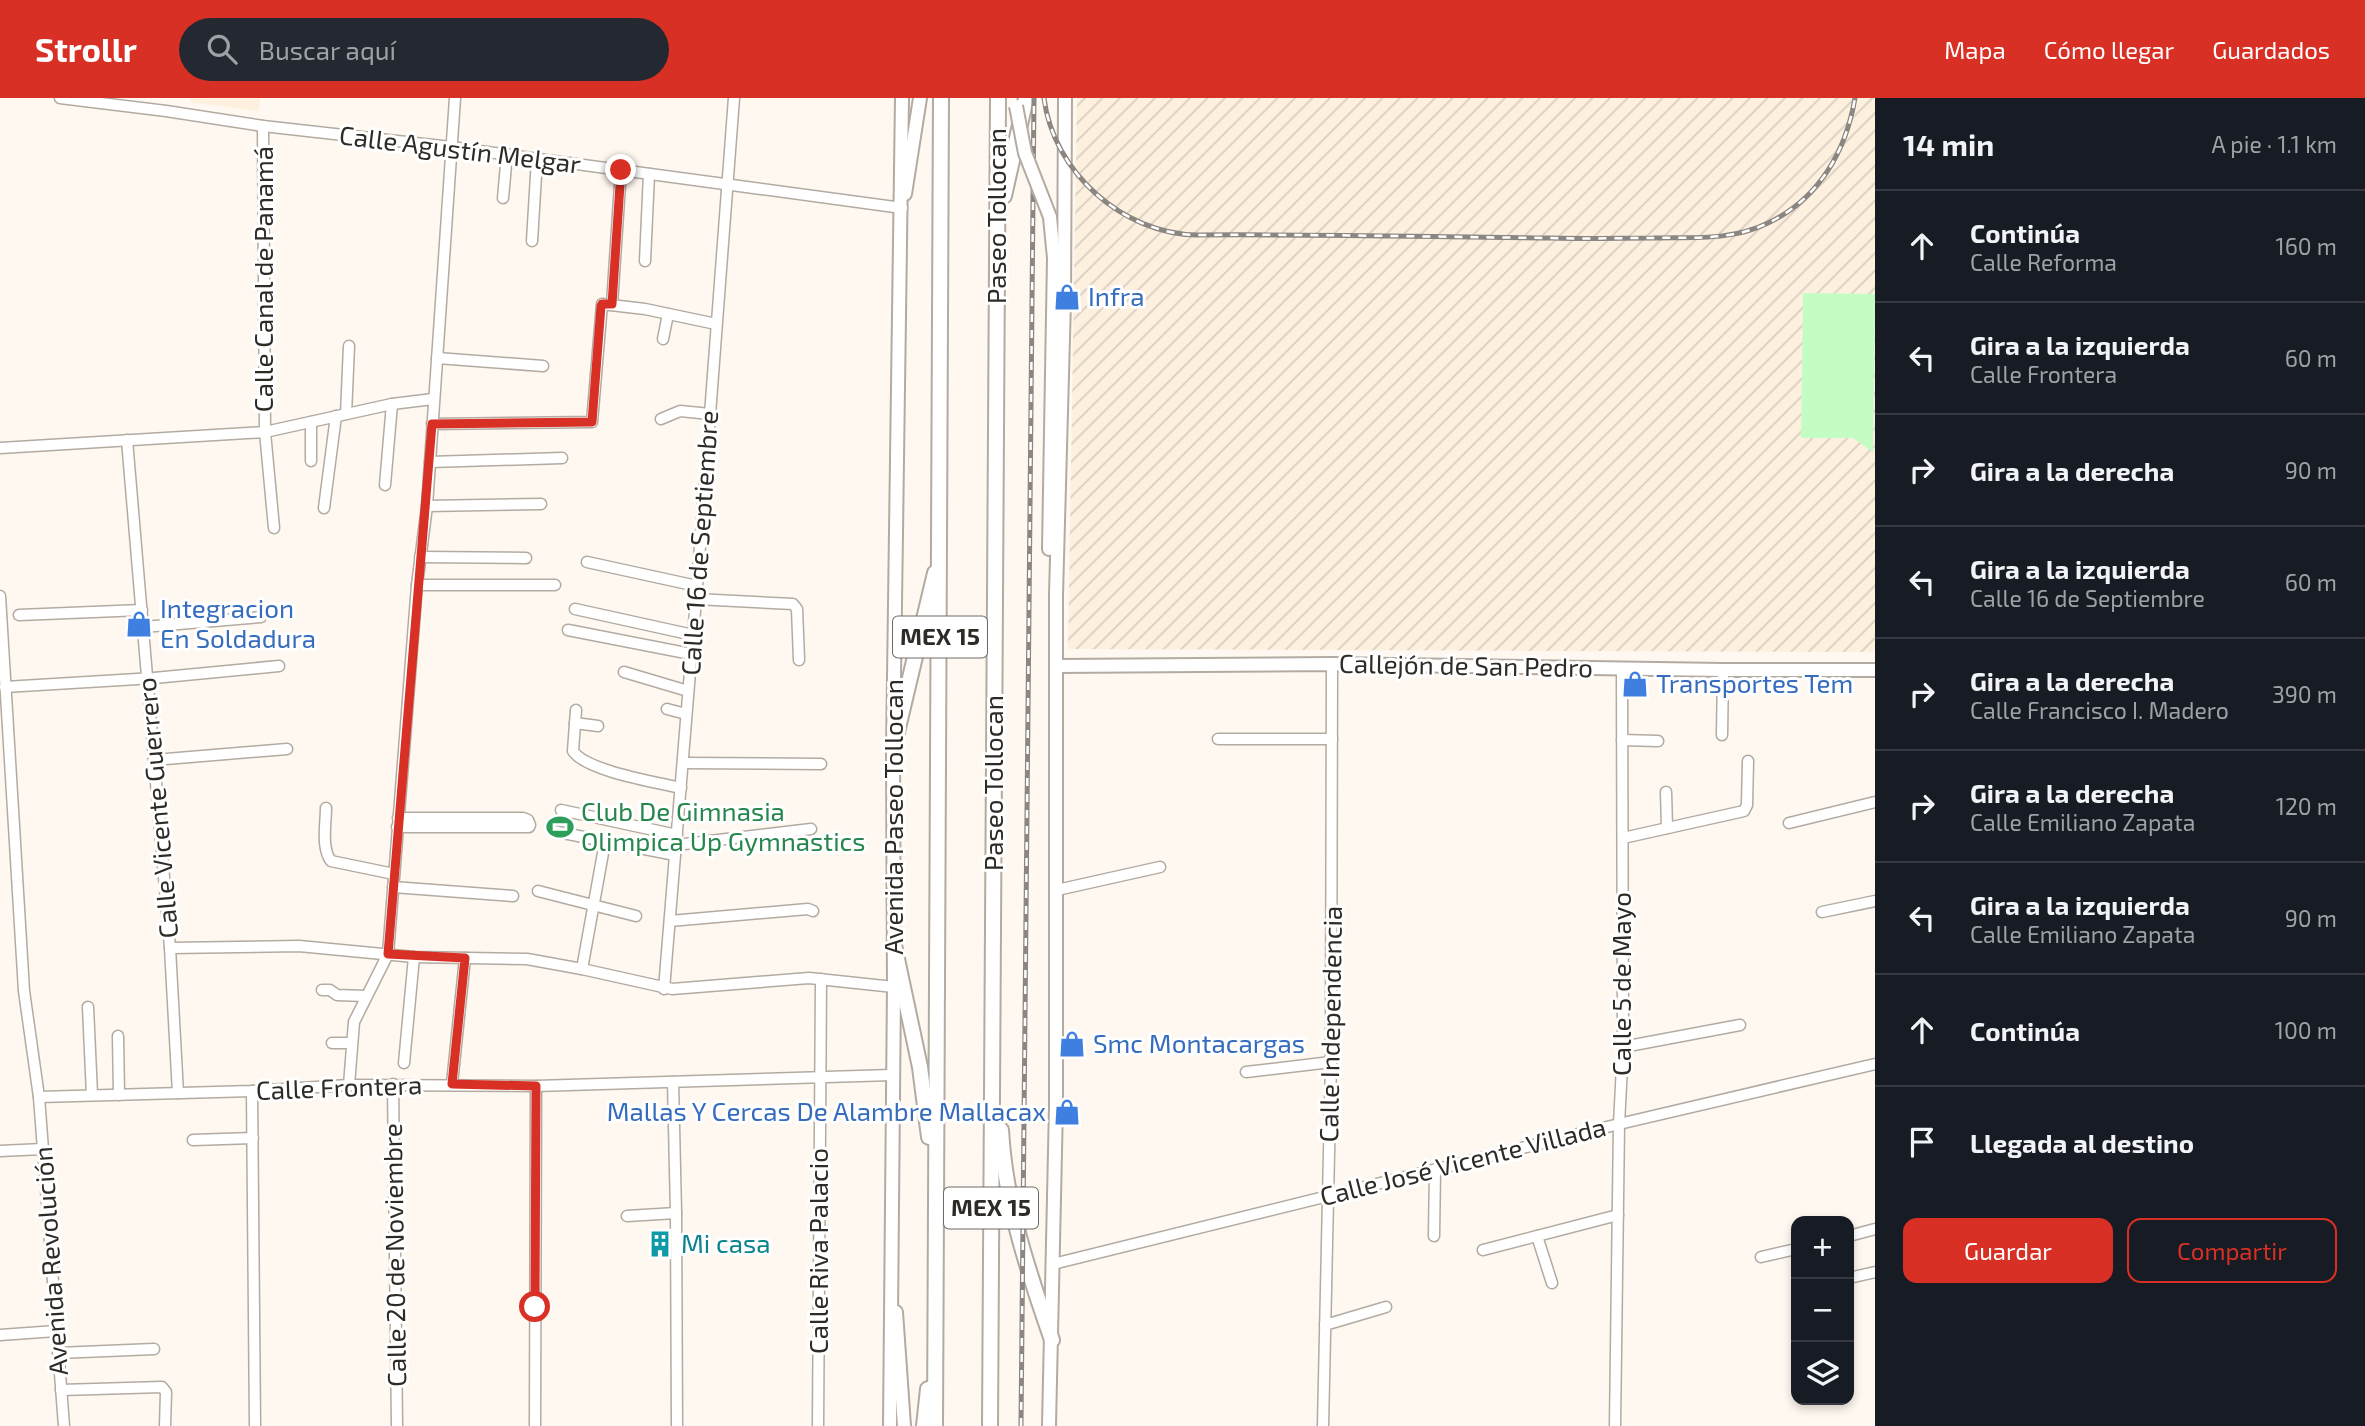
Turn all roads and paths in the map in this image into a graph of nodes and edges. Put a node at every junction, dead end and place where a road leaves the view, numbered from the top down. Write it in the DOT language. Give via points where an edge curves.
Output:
graph roads {
  1 [pos="60,98"];
  2 [pos="454,98"];
  3 [pos="734,98"];
  4 [pos="902,98"];
  5 [pos="920,98"];
  6 [pos="941,98"];
  7 [pos="998,98"];
  8 [pos="1016,98"];
  9 [pos="1026,98"];
  10 [pos="1065,98"];
  11 [pos="264,126"];
  12 [pos="451,147"];
  13 [pos="507,155"];
  14 [pos="537,159"];
  15 [pos="621,170"];
  16 [pos="649,174"];
  17 [pos="728,185"];
  18 [pos="503,198"];
  19 [pos="901,208"];
  20 [pos="532,241"];
  21 [pos="998,243"];
  22 [pos="645,261"];
  23 [pos="612,304"];
  24 [pos="668,314"];
  25 [pos="716,324"];
  26 [pos="663,339"];
  27 [pos="349,346"];
  28 [pos="437,358"];
  29 [pos="543,366"];
  30 [pos="433,399"];
  31 [pos="392,404"];
  32 [pos="710,414"];
  33 [pos="341,415"];
  34 [pos="661,419"];
  35 [pos="311,422"];
  36 [pos="432,424"];
  37 [pos="265,432"];
  38 [pos="127,440"];
  39 [pos="0,448"];
  40 [pos="562,458"];
  41 [pos="311,461"];
  42 [pos="430,463"];
  43 [pos="385,485"];
  44 [pos="541,504"];
  45 [pos="427,506"];
  46 [pos="324,508"];
  47 [pos="274,527"];
  48 [pos="941,552"];
  49 [pos="420,557"];
  50 [pos="526,558"];
  51 [pos="587,562"];
  52 [pos="417,585"];
  53 [pos="555,585"];
  54 [pos="697,586"];
  55 [pos="0,596"];
  56 [pos="696,600"];
  57 [pos="575,608"];
  58 [pos="142,610"];
  59 [pos="19,615"];
  60 [pos="261,617"];
  61 [pos="144,627"];
  62 [pos="568,630"];
  63 [pos="693,635"];
  64 [pos="1056,647"];
  65 [pos="691,654"];
  66 [pos="799,660"];
  67 [pos="1332,664"];
  68 [pos="279,666"];
  69 [pos="1057,666"];
  70 [pos="1622,668"];
  71 [pos="1723,670"];
  72 [pos="1875,670"];
  73 [pos="625,672"];
  74 [pos="148,678"];
  75 [pos="5,687"];
  76 [pos="688,691"];
  77 [pos="667,709"];
  78 [pos="576,710"];
  79 [pos="686,714"];
  80 [pos="575,723"];
  81 [pos="598,726"];
  82 [pos="1723,735"];
  83 [pos="1218,739"];
  84 [pos="1332,739"];
  85 [pos="1622,740"];
  86 [pos="1658,741"];
  87 [pos="287,749"];
  88 [pos="893,749"];
  89 [pos="154,760"];
  90 [pos="1748,761"];
  91 [pos="683,763"];
  92 [pos="821,764"];
  93 [pos="681,788"];
  94 [pos="1666,792"];
  95 [pos="1875,802"];
  96 [pos="326,808"];
  97 [pos="561,810"];
  98 [pos="398,822"];
  99 [pos="1789,823"];
  100 [pos="529,827"];
  101 [pos="1667,828"];
  102 [pos="811,829"];
  103 [pos="553,831"];
  104 [pos="1623,838"];
  105 [pos="605,842"];
  106 [pos="676,845"];
  107 [pos="1160,867"];
  108 [pos="394,874"];
  109 [pos="393,887"];
  110 [pos="1057,890"];
  111 [pos="538,891"];
  112 [pos="513,895"];
  113 [pos="1875,901"];
  114 [pos="593,904"];
  115 [pos="813,911"];
  116 [pos="1822,912"];
  117 [pos="636,916"];
  118 [pos="670,921"];
  119 [pos="894,945"];
  120 [pos="170,948"];
  121 [pos="388,954"];
  122 [pos="414,957"];
  123 [pos="465,958"];
  124 [pos="582,969"];
  125 [pos="821,979"];
  126 [pos="894,988"];
  127 [pos="664,989"];
  128 [pos="993,989"];
  129 [pos="322,990"];
  130 [pos="365,996"];
  131 [pos="88,1007"];
  132 [pos="1740,1025"];
  133 [pos="118,1036"];
  134 [pos="332,1043"];
  135 [pos="351,1043"];
  136 [pos="1623,1047"];
  137 [pos="404,1062"];
  138 [pos="1331,1062"];
  139 [pos="1875,1064"];
  140 [pos="1245,1072"];
  141 [pos="892,1075"];
  142 [pos="820,1076"];
  143 [pos="673,1082"];
  144 [pos="393,1084"];
  145 [pos="452,1084"];
  146 [pos="349,1085"];
  147 [pos="536,1086"];
  148 [pos="253,1091"];
  149 [pos="178,1093"];
  150 [pos="119,1095"];
  151 [pos="92,1096"];
  152 [pos="39,1097"];
  153 [pos="1619,1124"];
  154 [pos="253,1138"];
  155 [pos="193,1140"];
  156 [pos="43,1149"];
  157 [pos="0,1151"];
  158 [pos="1435,1170"];
  159 [pos="936,1176"];
  160 [pos="1328,1195"];
  161 [pos="676,1213"];
  162 [pos="1618,1215"];
  163 [pos="627,1216"];
  164 [pos="1875,1229"];
  165 [pos="1854,1235"];
  166 [pos="1434,1236"];
  167 [pos="1537,1236"];
  168 [pos="1483,1250"];
  169 [pos="1791,1250"];
  170 [pos="1761,1257"];
  171 [pos="1053,1264"];
  172 [pos="1875,1272"];
  173 [pos="1854,1278"];
  174 [pos="1552,1283"];
  175 [pos="890,1291"];
  176 [pos="1386,1307"];
  177 [pos="1325,1325"];
  178 [pos="56,1331"];
  179 [pos="0,1335"];
  180 [pos="1052,1340"];
  181 [pos="936,1342"];
  182 [pos="154,1349"];
  183 [pos="58,1353"];
  184 [pos="61,1390"];
  185 [pos="64,1426"];
  186 [pos="165,1426"];
  187 [pos="255,1426"];
  188 [pos="397,1426"];
  189 [pos="535,1426"];
  190 [pos="677,1426"];
  191 [pos="818,1426"];
  192 [pos="890,1426"];
  193 [pos="904,1426"];
  194 [pos="924,1426"];
  195 [pos="935,1426"];
  196 [pos="990,1426"];
  197 [pos="1049,1426"];
  198 [pos="1323,1426"];
  199 [pos="1615,1426"];
  1 -- 11 [label="street, Calle Agustín Melgar"];
  2 -- 12 [label="street"];
  3 -- 17 [label="street, Calle 16 de Septiembre"];
  4 -- 19 [label="main road, Avenida Paseo Tollocan"];
  5 -- 19 [label="main road, Avenida Paseo Tollocan"];
  6 -- 48 [label="highway, Paseo Tollocan / MEX 15"];
  7 -- 21 [label="highway, Paseo Tollocan / MEX 15"];
  8 -- 64 [label="main road, bridge" via="1025,153 1050,217 1054,258 1049,549"];
  9 -- 21 [label="highway"];
  10 -- 64 [label="main road"];
  11 -- 12 [label="street, Calle Agustín Melgar"];
  11 -- 37 [label="street, Calle Canal de Panamá"];
  12 -- 13 [label="street, Calle Agustín Melgar"];
  12 -- 28 [label="street"];
  13 -- 14 [label="street, Calle Agustín Melgar"];
  13 -- 18 [label="street"];
  14 -- 15 [label="street, Calle Agustín Melgar"];
  14 -- 20 [label="street"];
  15 -- 16 [label="street, Calle Agustín Melgar"];
  15 -- 23 [label="street"];
  16 -- 17 [label="street, Calle Agustín Melgar"];
  16 -- 22 [label="street"];
  17 -- 19 [label="street, Calle Agustín Melgar"];
  17 -- 25 [label="street, Calle 16 de Septiembre"];
  19 -- 88 [label="main road, Avenida Paseo Tollocan"];
  21 -- 128 [label="highway, Paseo Tollocan / MEX 15"];
  23 -- 24 [label="street"];
  23 -- 36 [label="street" via="601,306 592,422"];
  24 -- 25 [label="street"];
  24 -- 26 [label="street"];
  25 -- 32 [label="street, Calle 16 de Septiembre"];
  27 -- 33 [label="street"];
  28 -- 29 [label="street"];
  28 -- 30 [label="street"];
  30 -- 31 [label="street"];
  30 -- 36 [label="street"];
  31 -- 33 [label="street"];
  31 -- 43 [label="street"];
  32 -- 34 [label="street" via="680,411"];
  32 -- 54 [label="street, Calle 16 de Septiembre"];
  33 -- 35 [label="street"];
  33 -- 46 [label="street"];
  35 -- 37 [label="street"];
  35 -- 41 [label="street"];
  36 -- 42 [label="street"];
  37 -- 38 [label="street"];
  37 -- 47 [label="street, Calle Canal de Panamá"];
  38 -- 39 [label="street"];
  38 -- 58 [label="street, Calle Vicente Guerrero"];
  40 -- 42 [label="street"];
  42 -- 45 [label="street"];
  44 -- 45 [label="street"];
  45 -- 49 [label="street"];
  48 -- 88 [label="highway"];
  48 -- 159 [label="highway, Paseo Tollocan / MEX 15"];
  49 -- 50 [label="street"];
  49 -- 52 [label="street"];
  51 -- 54 [label="street"];
  52 -- 53 [label="street"];
  52 -- 98 [label="street"];
  54 -- 56 [label="street, Calle 16 de Septiembre"];
  55 -- 75 [label="street"];
  56 -- 63 [label="street, Calle 16 de Septiembre"];
  56 -- 66 [label="street" via="793,604"];
  57 -- 63 [label="street"];
  58 -- 59 [label="street"];
  58 -- 61 [label="street, Calle Vicente Guerrero"];
  60 -- 61 [label="street"];
  61 -- 74 [label="street, Calle Vicente Guerrero"];
  62 -- 65 [label="street"];
  63 -- 65 [label="street, Calle 16 de Septiembre"];
  64 -- 69 [label="main road"];
  65 -- 76 [label="street, Calle 16 de Septiembre"];
  67 -- 69 [label="main road, Callejón de San Pedro"];
  67 -- 70 [label="main road, Callejón de San Pedro"];
  67 -- 84 [label="street, Calle Independencia"];
  68 -- 74 [label="street"];
  69 -- 110 [label="main road"];
  70 -- 71 [label="main road, Callejón de San Pedro"];
  70 -- 85 [label="street, Calle 5 de Mayo"];
  71 -- 72 [label="main road, Callejón de San Pedro"];
  71 -- 82 [label="street"];
  73 -- 76 [label="street"];
  74 -- 75 [label="street"];
  74 -- 89 [label="street, Calle Vicente Guerrero"];
  75 -- 152 [label="street" via="24,990"];
  76 -- 79 [label="street, Calle 16 de Septiembre"];
  77 -- 79 [label="street"];
  78 -- 80 [label="street"];
  79 -- 91 [label="street, Calle 16 de Septiembre"];
  80 -- 81 [label="street"];
  80 -- 93 [label="street" via="573,751 580,759"];
  83 -- 84 [label="street"];
  84 -- 138 [label="street, Calle Independencia"];
  85 -- 86 [label="street"];
  85 -- 104 [label="street, Calle 5 de Mayo"];
  87 -- 89 [label="street"];
  88 -- 119 [label="main road, Avenida Paseo Tollocan"];
  89 -- 120 [label="street, Calle Vicente Guerrero"];
  90 -- 101 [label="street" via="1745,810"];
  91 -- 92 [label="street"];
  91 -- 93 [label="street, Calle 16 de Septiembre"];
  93 -- 106 [label="street, Calle 16 de Septiembre"];
  94 -- 101 [label="street"];
  95 -- 99 [label="street"];
  96 -- 108 [label="street" via="326,849 331,861"];
  97 -- 106 [label="street"];
  98 -- 100 [label="street"];
  98 -- 108 [label="street"];
  101 -- 104 [label="street"];
  102 -- 106 [label="street"];
  103 -- 105 [label="street"];
  104 -- 136 [label="street, Calle 5 de Mayo"];
  105 -- 106 [label="street"];
  105 -- 114 [label="street"];
  106 -- 118 [label="street, Calle 16 de Septiembre"];
  107 -- 110 [label="street"];
  108 -- 109 [label="street"];
  109 -- 112 [label="street"];
  109 -- 121 [label="street"];
  110 -- 171 [label="main road"];
  111 -- 114 [label="street"];
  113 -- 116 [label="street"];
  114 -- 117 [label="street"];
  114 -- 124 [label="street"];
  115 -- 118 [label="street"];
  118 -- 127 [label="street, Calle 16 de Septiembre"];
  119 -- 126 [label="main road, Avenida Paseo Tollocan"];
  119 -- 159 [label="highway" via="920,1067"];
  120 -- 121 [label="street" via="299,946"];
  120 -- 149 [label="street, Calle Vicente Guerrero"];
  121 -- 122 [label="street"];
  121 -- 130 [label="street"];
  122 -- 123 [label="street"];
  122 -- 137 [label="street"];
  123 -- 124 [label="street" via="527,960"];
  123 -- 145 [label="street"];
  124 -- 127 [label="street"];
  125 -- 126 [label="street"];
  125 -- 127 [label="street"];
  125 -- 142 [label="street, Calle Riva Palacio"];
  126 -- 141 [label="main road, Avenida Paseo Tollocan"];
  128 -- 180 [label="highway" via="1007,1188 1023,1257"];
  128 -- 196 [label="highway, Paseo Tollocan / MEX 15"];
  129 -- 130 [label="street"];
  130 -- 135 [label="street"];
  131 -- 151 [label="street"];
  132 -- 136 [label="street"];
  133 -- 150 [label="street"];
  134 -- 135 [label="street"];
  135 -- 146 [label="street"];
  136 -- 153 [label="street, Calle 5 de Mayo"];
  138 -- 140 [label="street"];
  138 -- 160 [label="street, Calle Independencia"];
  139 -- 153 [label="street, Calle José Vicente Villada"];
  141 -- 142 [label="street, Calle Frontera"];
  141 -- 175 [label="main road, Avenida Paseo Tollocan"];
  142 -- 143 [label="street, Calle Frontera"];
  142 -- 191 [label="street, Calle Riva Palacio"];
  143 -- 147 [label="street, Calle Frontera"];
  143 -- 161 [label="street"];
  144 -- 145 [label="street, Calle Frontera"];
  144 -- 146 [label="street, Calle Frontera"];
  144 -- 188 [label="street, Calle 20 de Noviembre"];
  145 -- 147 [label="street, Calle Frontera"];
  146 -- 148 [label="street, Calle Frontera"];
  147 -- 189 [label="street"];
  148 -- 149 [label="street, Calle Frontera"];
  148 -- 154 [label="street"];
  149 -- 150 [label="street, Calle Frontera"];
  150 -- 151 [label="street, Calle Frontera"];
  151 -- 152 [label="street, Calle Frontera"];
  152 -- 156 [label="street, Avenida Revolución"];
  153 -- 158 [label="street, Calle José Vicente Villada"];
  153 -- 162 [label="street, Calle 5 de Mayo"];
  154 -- 155 [label="street"];
  154 -- 187 [label="street"];
  156 -- 157 [label="street"];
  156 -- 178 [label="street, Avenida Revolución"];
  158 -- 160 [label="street, Calle José Vicente Villada"];
  158 -- 166 [label="street"];
  159 -- 181 [label="highway, Paseo Tollocan / MEX 15"];
  160 -- 171 [label="street, Calle José Vicente Villada"];
  160 -- 177 [label="street, Calle Independencia"];
  161 -- 163 [label="street"];
  161 -- 190 [label="street"];
  162 -- 167 [label="street"];
  162 -- 199 [label="street, Calle 5 de Mayo"];
  164 -- 165 [label="street"];
  167 -- 168 [label="street"];
  167 -- 174 [label="street"];
  169 -- 170 [label="street"];
  171 -- 180 [label="main road"];
  172 -- 173 [label="street"];
  175 -- 192 [label="main road, Avenida Paseo Tollocan"];
  175 -- 193 [label="main road" via="899,1329"];
  176 -- 177 [label="street"];
  177 -- 198 [label="street, Calle Independencia"];
  178 -- 179 [label="street"];
  178 -- 183 [label="street, Avenida Revolución"];
  180 -- 197 [label="main road"];
  181 -- 194 [label="highway"];
  181 -- 195 [label="highway, Paseo Tollocan / MEX 15"];
  182 -- 183 [label="street"];
  183 -- 184 [label="street, Avenida Revolución"];
  184 -- 185 [label="street, Avenida Revolución"];
  184 -- 186 [label="street" via="162,1387 166,1392"];
}
